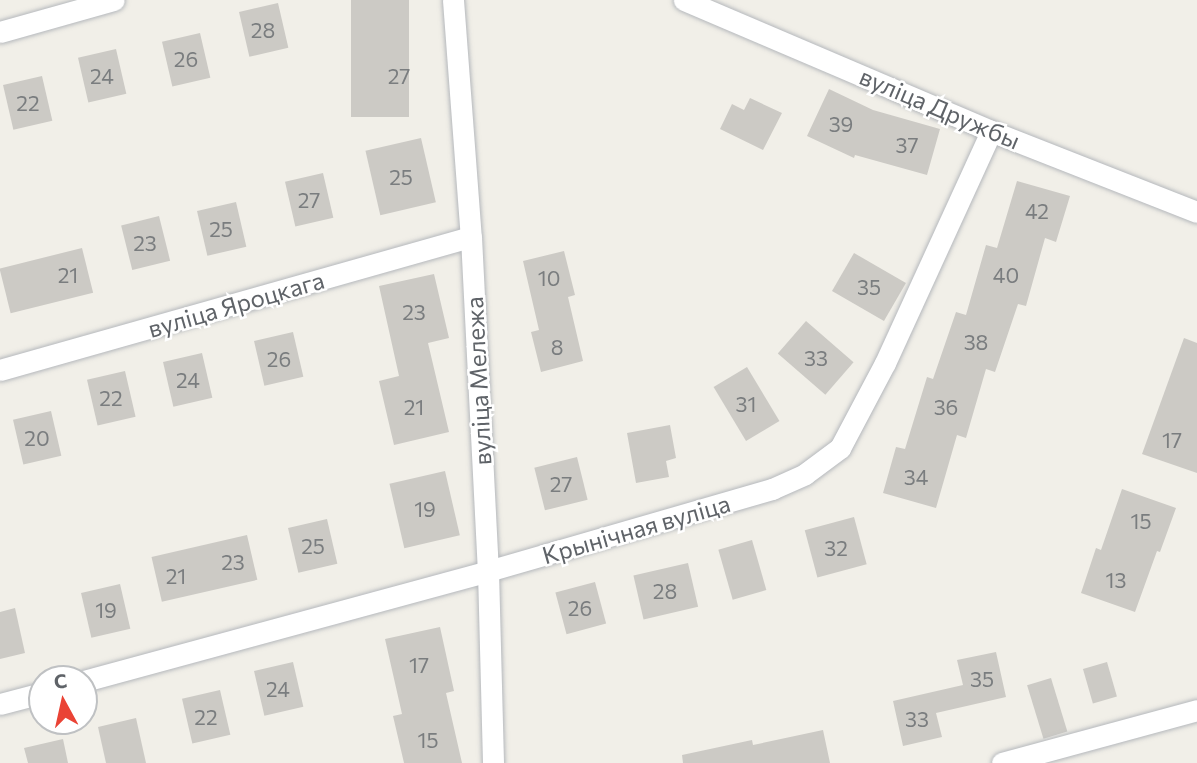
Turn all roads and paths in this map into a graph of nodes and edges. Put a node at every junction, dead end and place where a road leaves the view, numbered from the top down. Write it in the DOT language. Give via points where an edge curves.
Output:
graph roads {
  1 [pos="114,0"];
  2 [pos="453,0"];
  3 [pos="684,0"];
  4 [pos="0,32"];
  5 [pos="990,131"];
  6 [pos="1197,212"];
  7 [pos="471,237"];
  8 [pos="0,370"];
  9 [pos="488,571"];
  10 [pos="98,677"];
  11 [pos="28,696"];
  12 [pos="0,704"];
  13 [pos="1197,710"];
  14 [pos="493,763"];
  15 [pos="1002,763"];
  1 -- 4 [label="street"];
  2 -- 7 [label="street, вуліца Мележа"];
  3 -- 5 [label="street, вуліца Дружбы"];
  5 -- 6 [label="street, вуліца Дружбы"];
  5 -- 9 [label="street, Крынічная вуліца" via="885,363 840,448 805,474 772,489"];
  7 -- 8 [label="street, вуліца Яроцкага"];
  7 -- 9 [label="street, вуліца Мележа"];
  9 -- 10 [label="street, Крынічная вуліца"];
  9 -- 14 [label="street, вуліца Мележа"];
  11 -- 12 [label="street"];
  13 -- 15 [label="street"];
}
